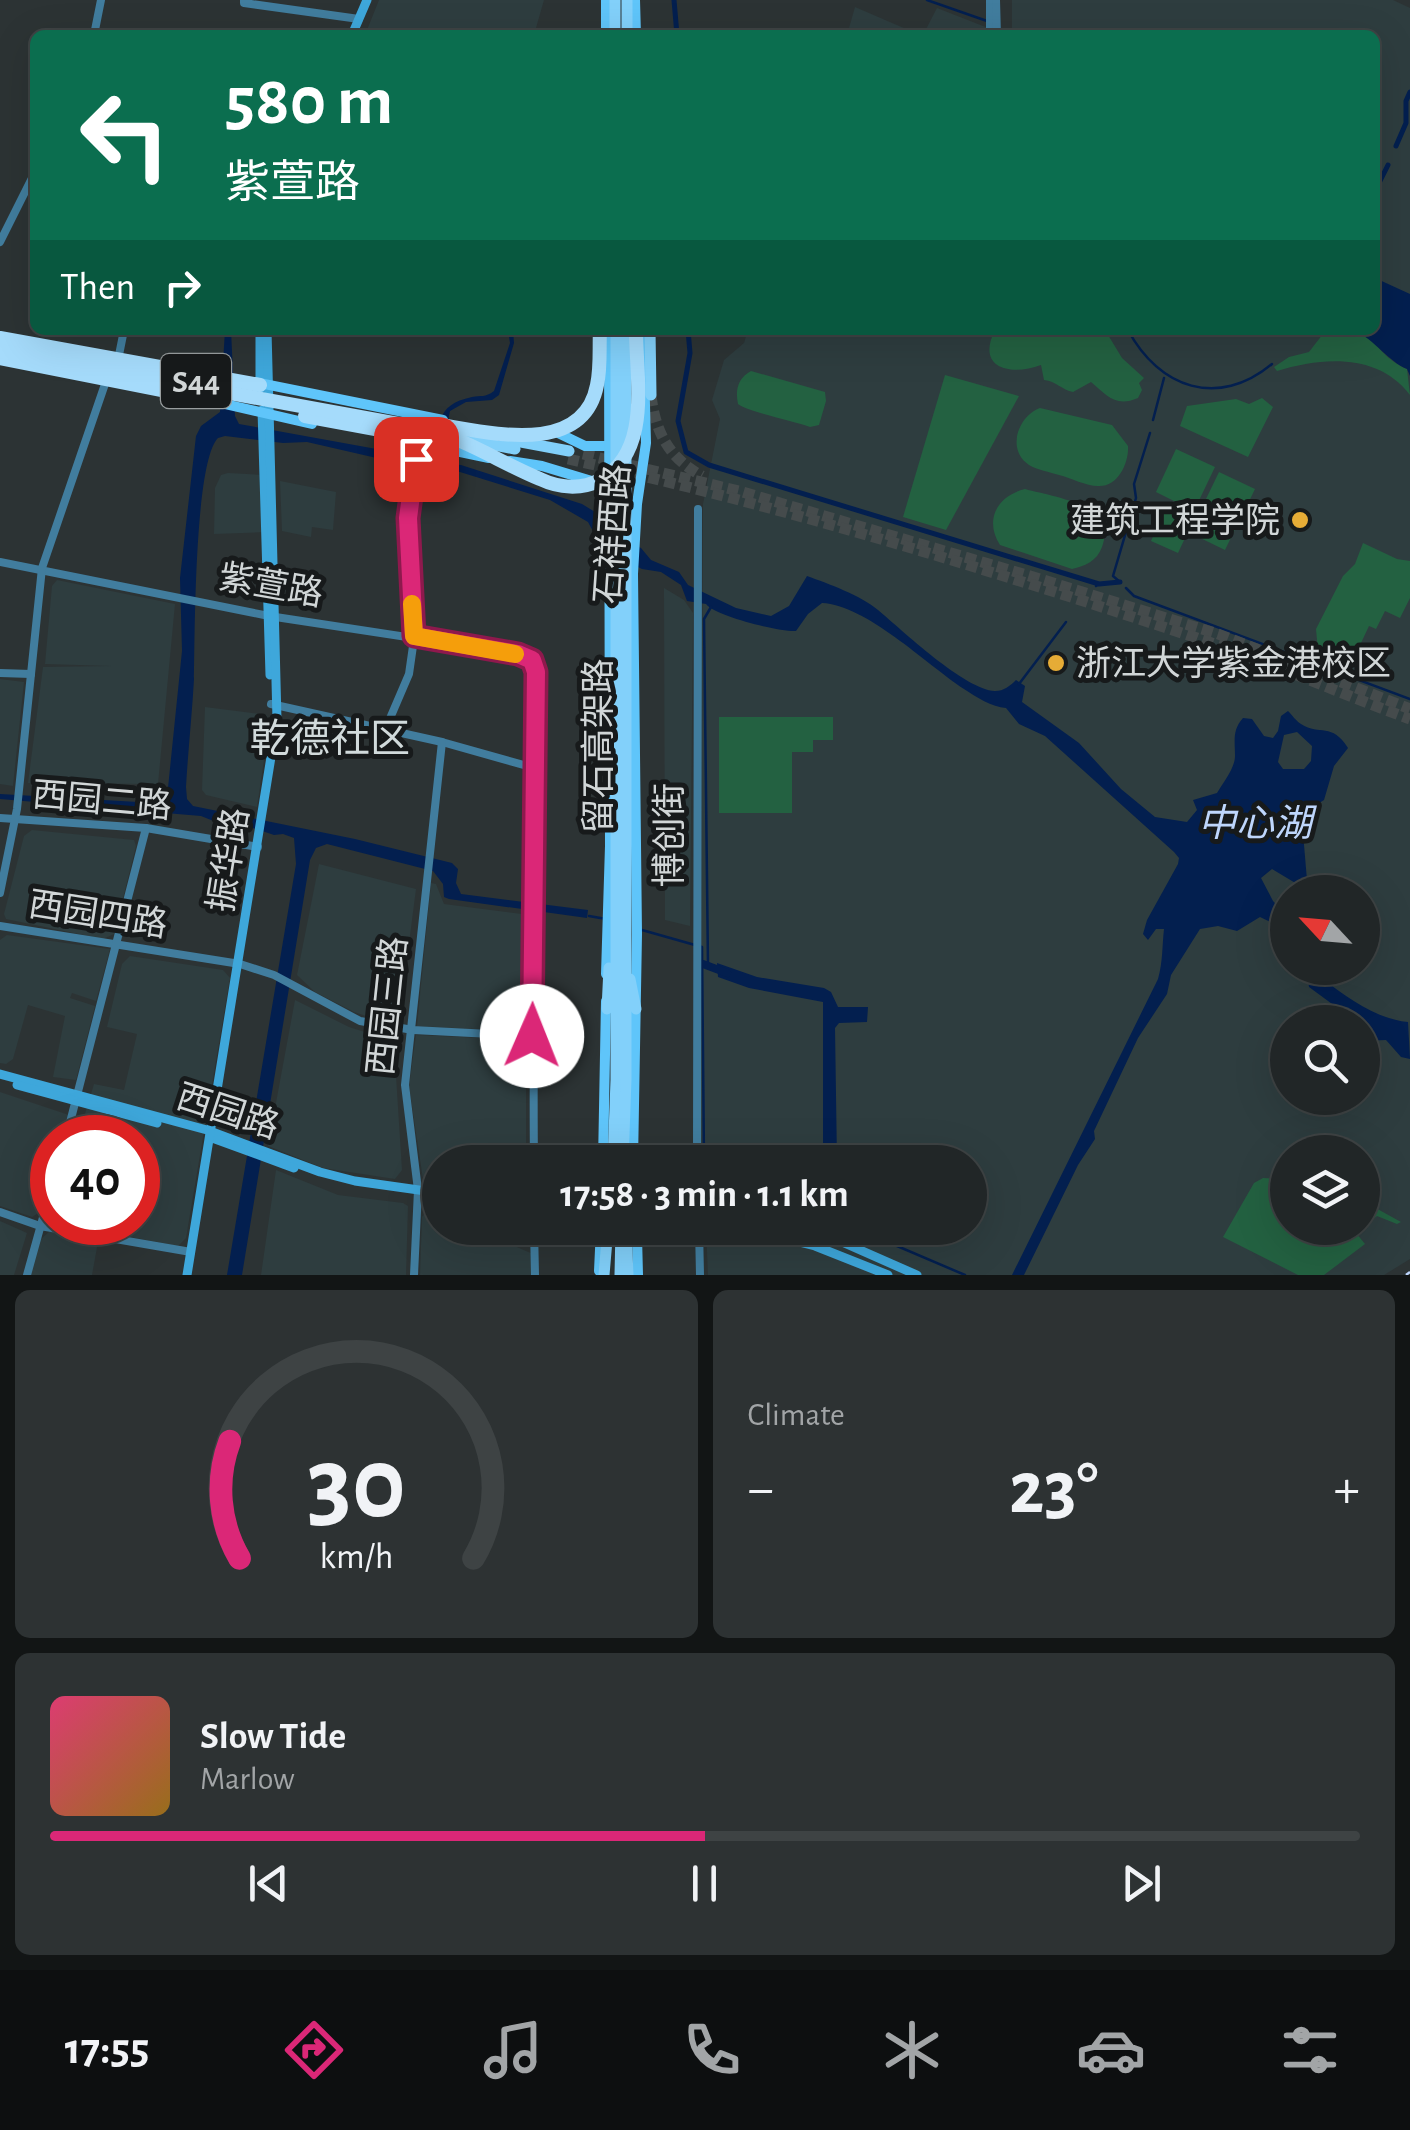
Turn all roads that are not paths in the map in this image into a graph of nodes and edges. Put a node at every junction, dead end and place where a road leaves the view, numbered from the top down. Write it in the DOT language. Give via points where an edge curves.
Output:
graph roads {
  1 [pos="101,0"];
  2 [pos="244,0"];
  3 [pos="364,0"];
  4 [pos="611,0"];
  5 [pos="993,0"];
  6 [pos="629,2"];
  7 [pos="356,19"];
  8 [pos="95,30"];
  9 [pos="351,30"];
  10 [pos="607,30"];
  11 [pos="615,30"];
  12 [pos="626,30"];
  13 [pos="635,30"];
  14 [pos="994,30"];
  15 [pos="30,182"];
  16 [pos="2,238"];
  17 [pos="123,335"];
  18 [pos="260,335"];
  19 [pos="266,335"];
  20 [pos="600,335"];
  21 [pos="612,335"];
  22 [pos="612,335"];
  23 [pos="626,335"];
  24 [pos="636,335"];
  25 [pos="647,335"];
  26 [pos="647,335"];
  27 [pos="0,349"];
  28 [pos="118,355"];
  29 [pos="105,384"];
  30 [pos="208,387"];
  31 [pos="314,395"];
  32 [pos="651,395"];
  33 [pos="257,400"];
  34 [pos="332,412"];
  35 [pos="305,416"];
  36 [pos="391,419"];
  37 [pos="418,444"];
  38 [pos="609,446"];
  39 [pos="569,455"];
  40 [pos="527,473"];
  41 [pos="610,488"];
  42 [pos="698,509"];
  43 [pos="622,532"];
  44 [pos="0,562"];
  45 [pos="622,564"];
  46 [pos="42,568"];
  47 [pos="272,616"];
  48 [pos="414,636"];
  49 [pos="0,673"];
  50 [pos="30,674"];
  51 [pos="274,704"];
  52 [pos="385,730"];
  53 [pos="442,742"];
  54 [pos="538,769"];
  55 [pos="16,814"];
  56 [pos="0,818"];
  57 [pos="146,828"];
  58 [pos="257,842"];
  59 [pos="0,894"];
  60 [pos="621,923"];
  61 [pos="0,926"];
  62 [pos="118,946"];
  63 [pos="237,964"];
  64 [pos="606,1009"];
  65 [pos="636,1009"];
  66 [pos="413,1030"];
  67 [pos="532,1036"];
  68 [pos="0,1077"];
  69 [pos="621,1080"];
  70 [pos="78,1099"];
  71 [pos="73,1115"];
  72 [pos="209,1133"];
  73 [pos="534,1145"];
  74 [pos="604,1145"];
  75 [pos="615,1145"];
  76 [pos="623,1145"];
  77 [pos="633,1145"];
  78 [pos="697,1145"];
  79 [pos="418,1193"];
  80 [pos="422,1194"];
  81 [pos="0,1212"];
  82 [pos="30,1222"];
  83 [pos="35,1245"];
  84 [pos="153,1245"];
  85 [pos="534,1245"];
  86 [pos="606,1245"];
  87 [pos="626,1245"];
  88 [pos="638,1245"];
  89 [pos="699,1245"];
  90 [pos="811,1245"];
  91 [pos="849,1245"];
  92 [pos="189,1251"];
  93 [pos="26,1275"];
  94 [pos="185,1275"];
  95 [pos="414,1275"];
  96 [pos="535,1275"];
  97 [pos="605,1275"];
  98 [pos="625,1275"];
  99 [pos="638,1275"];
  100 [pos="700,1275"];
  101 [pos="888,1275"];
  102 [pos="917,1275"];
  1 -- 8 [label="street"];
  2 -- 7 [label="street"];
  3 -- 7 [label="main road"];
  4 -- 10 [label="main road"];
  4 -- 11 [label="highway"];
  5 -- 14 [label="street"];
  6 -- 12 [label="highway"];
  6 -- 13 [label="main road"];
  7 -- 9 [label="main road"];
  15 -- 16 [label="street"];
  17 -- 28 [label="street"];
  18 -- 33 [label="main road, 振华路"];
  19 -- 33 [label="main road, 振华路"];
  20 -- 36 [label="highway, bridge" via="593,397 562,429 511,434"];
  21 -- 38 [label="main road, 石祥西路"];
  22 -- 43 [label="highway, 留石高架路"];
  23 -- 43 [label="highway, 留石高架路"];
  24 -- 40 [label="highway, bridge" via="636,428 625,458 584,485 560,486"];
  25 -- 43 [label="main road, 石祥西路" via="646,443"];
  26 -- 32 [label="highway"];
  27 -- 28 [label="main road"];
  27 -- 29 [label="main road"];
  27 -- 30 [label="main road"];
  27 -- 30 [label="highway, bridge" via="177,394"];
  27 -- 33 [label="highway"];
  27 -- 36 [label="highway, S44, bridge"];
  28 -- 30 [label="main road"];
  29 -- 30 [label="main road" via="168,396"];
  29 -- 46 [label="street"];
  30 -- 33 [label="main road"];
  30 -- 33 [label="main road, bridge"];
  31 -- 33 [label="main road"];
  31 -- 34 [label="main road"];
  31 -- 38 [label="main road" via="508,429 550,429 584,446"];
  33 -- 34 [label="main road"];
  33 -- 35 [label="main road"];
  33 -- 37 [label="main road"];
  33 -- 47 [label="main road, 振华路" via="267,442"];
  34 -- 39 [label="highway"];
  35 -- 40 [label="highway, bridge" via="440,441"];
  36 -- 40 [label="highway, bridge" via="451,436"];
  37 -- 41 [label="main road" via="542,466"];
  37 -- 48 [label="street" via="408,518"];
  38 -- 41 [label="main road, 石祥西路"];
  41 -- 43 [label="main road, 石祥西路"];
  42 -- 78 [label="street, 博创街"];
  43 -- 45 [label="highway, 留石高架路"];
  43 -- 45 [label="main road, 石祥西路"];
  44 -- 46 [label="street, 紫萱路"];
  45 -- 60 [label="highway, 留石高架路"];
  45 -- 60 [label="main road, 石祥西路" via="633,756"];
  45 -- 60 [label="main road, 石祥西路" via="610,846"];
  46 -- 47 [label="street, 紫萱路"];
  46 -- 50 [label="street"];
  47 -- 48 [label="street, 紫萱路"];
  47 -- 51 [label="main road, 振华路"];
  48 -- 52 [label="street" via="409,674"];
  48 -- 54 [label="street, 紫萱路" via="532,660"];
  49 -- 50 [label="street"];
  50 -- 55 [label="street"];
  51 -- 52 [label="street"];
  51 -- 58 [label="main road, 振华路"];
  52 -- 53 [label="street"];
  53 -- 54 [label="street"];
  53 -- 66 [label="street, 西园三路"];
  54 -- 67 [label="street"];
  55 -- 56 [label="street, 西园二路"];
  55 -- 57 [label="street, 西园二路"];
  55 -- 59 [label="street"];
  57 -- 58 [label="street, 西园二路"];
  57 -- 62 [label="street"];
  58 -- 63 [label="main road, 振华路"];
  60 -- 64 [label="highway"];
  60 -- 65 [label="highway"];
  60 -- 69 [label="highway, 留石高架路"];
  61 -- 62 [label="street, 西园四路"];
  62 -- 63 [label="street, 西园四路"];
  62 -- 70 [label="street"];
  63 -- 66 [label="street, 西园四路" via="274,975 360,1021"];
  63 -- 72 [label="main road, 振华路"];
  64 -- 74 [label="main road"];
  65 -- 77 [label="main road"];
  66 -- 67 [label="street, 西园四路"];
  66 -- 79 [label="street, 西园三路" via="404,1085"];
  67 -- 73 [label="street"];
  68 -- 70 [label="main road, 西园路"];
  69 -- 75 [label="highway, 留石高架路"];
  69 -- 76 [label="highway, 留石高架路"];
  70 -- 71 [label="street"];
  70 -- 72 [label="main road, 西园路"];
  72 -- 79 [label="main road, 西园路" via="355,1181"];
  72 -- 92 [label="main road, 振华路"];
  79 -- 80 [label="main road, 西园路"];
  79 -- 95 [label="street, 西园三路"];
  81 -- 82 [label="street"];
  83 -- 93 [label="street"];
  84 -- 92 [label="street"];
  85 -- 96 [label="street"];
  86 -- 97 [label="highway"];
  87 -- 98 [label="highway, bridge"];
  88 -- 99 [label="main road"];
  89 -- 100 [label="street"];
  90 -- 101 [label="main road"];
  91 -- 102 [label="main road"];
  92 -- 94 [label="main road, 振华路"];
}
